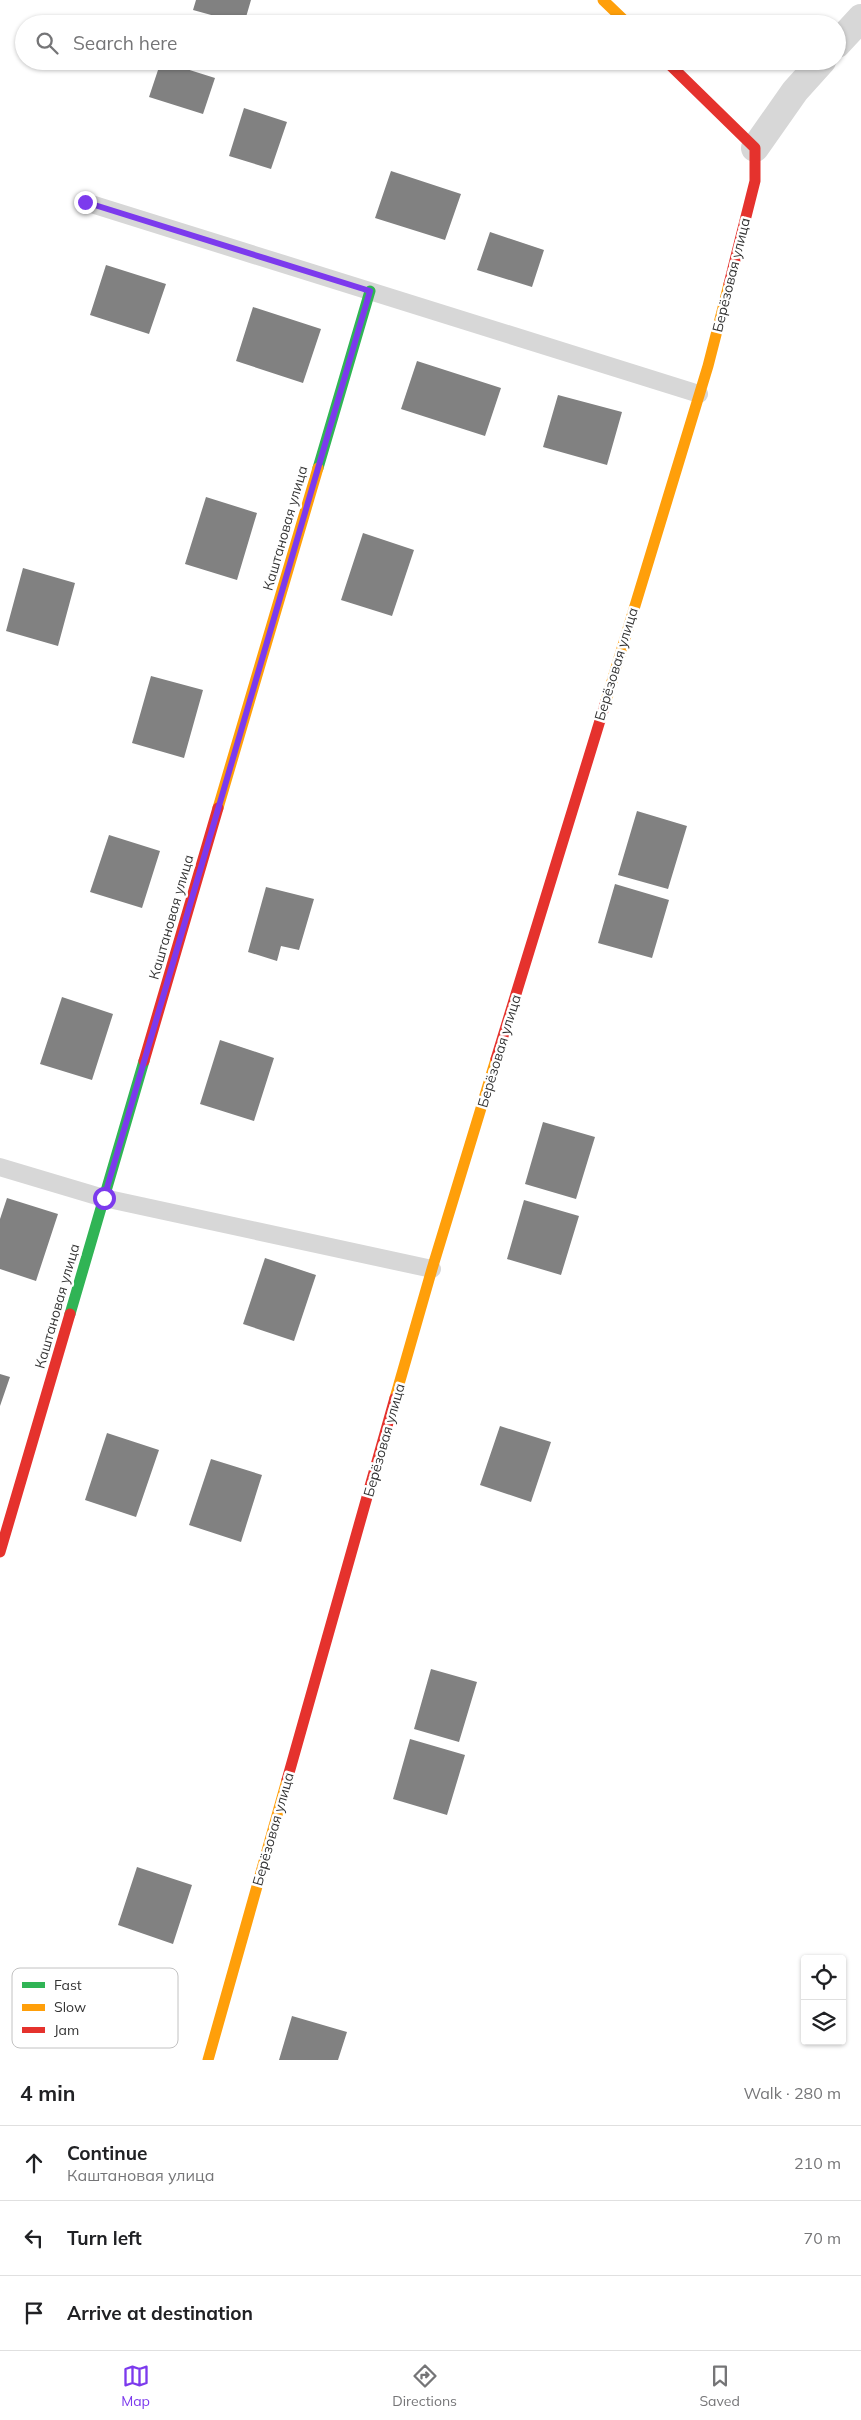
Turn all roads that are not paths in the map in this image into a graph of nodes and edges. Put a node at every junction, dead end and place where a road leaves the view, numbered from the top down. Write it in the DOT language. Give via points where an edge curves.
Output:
graph roads {
  1 [pos="603,0"];
  2 [pos="619,15"];
  3 [pos="861,18"];
  4 [pos="846,34"];
  5 [pos="675,70"];
  6 [pos="814,70"];
  7 [pos="755,148"];
  8 [pos="85,202"];
  9 [pos="370,291"];
  10 [pos="699,394"];
  11 [pos="0,1167"];
  12 [pos="104,1198"];
  13 [pos="432,1269"];
  14 [pos="0,1552"];
  15 [pos="208,2060"];
  1 -- 2 [label="main road"];
  3 -- 4 [label="street"];
  5 -- 7 [label="main road"];
  6 -- 7 [label="street"];
  7 -- 10 [label="main road, Берёзовая улица" via="755,181"];
  8 -- 9 [label="lane"];
  9 -- 10 [label="lane"];
  9 -- 12 [label="main road, Каштановая улица"];
  10 -- 13 [label="main road, Берёзовая улица"];
  11 -- 12 [label="lane"];
  12 -- 13 [label="lane"];
  12 -- 14 [label="main road, Каштановая улица"];
  13 -- 15 [label="main road, Берёзовая улица"];
}
